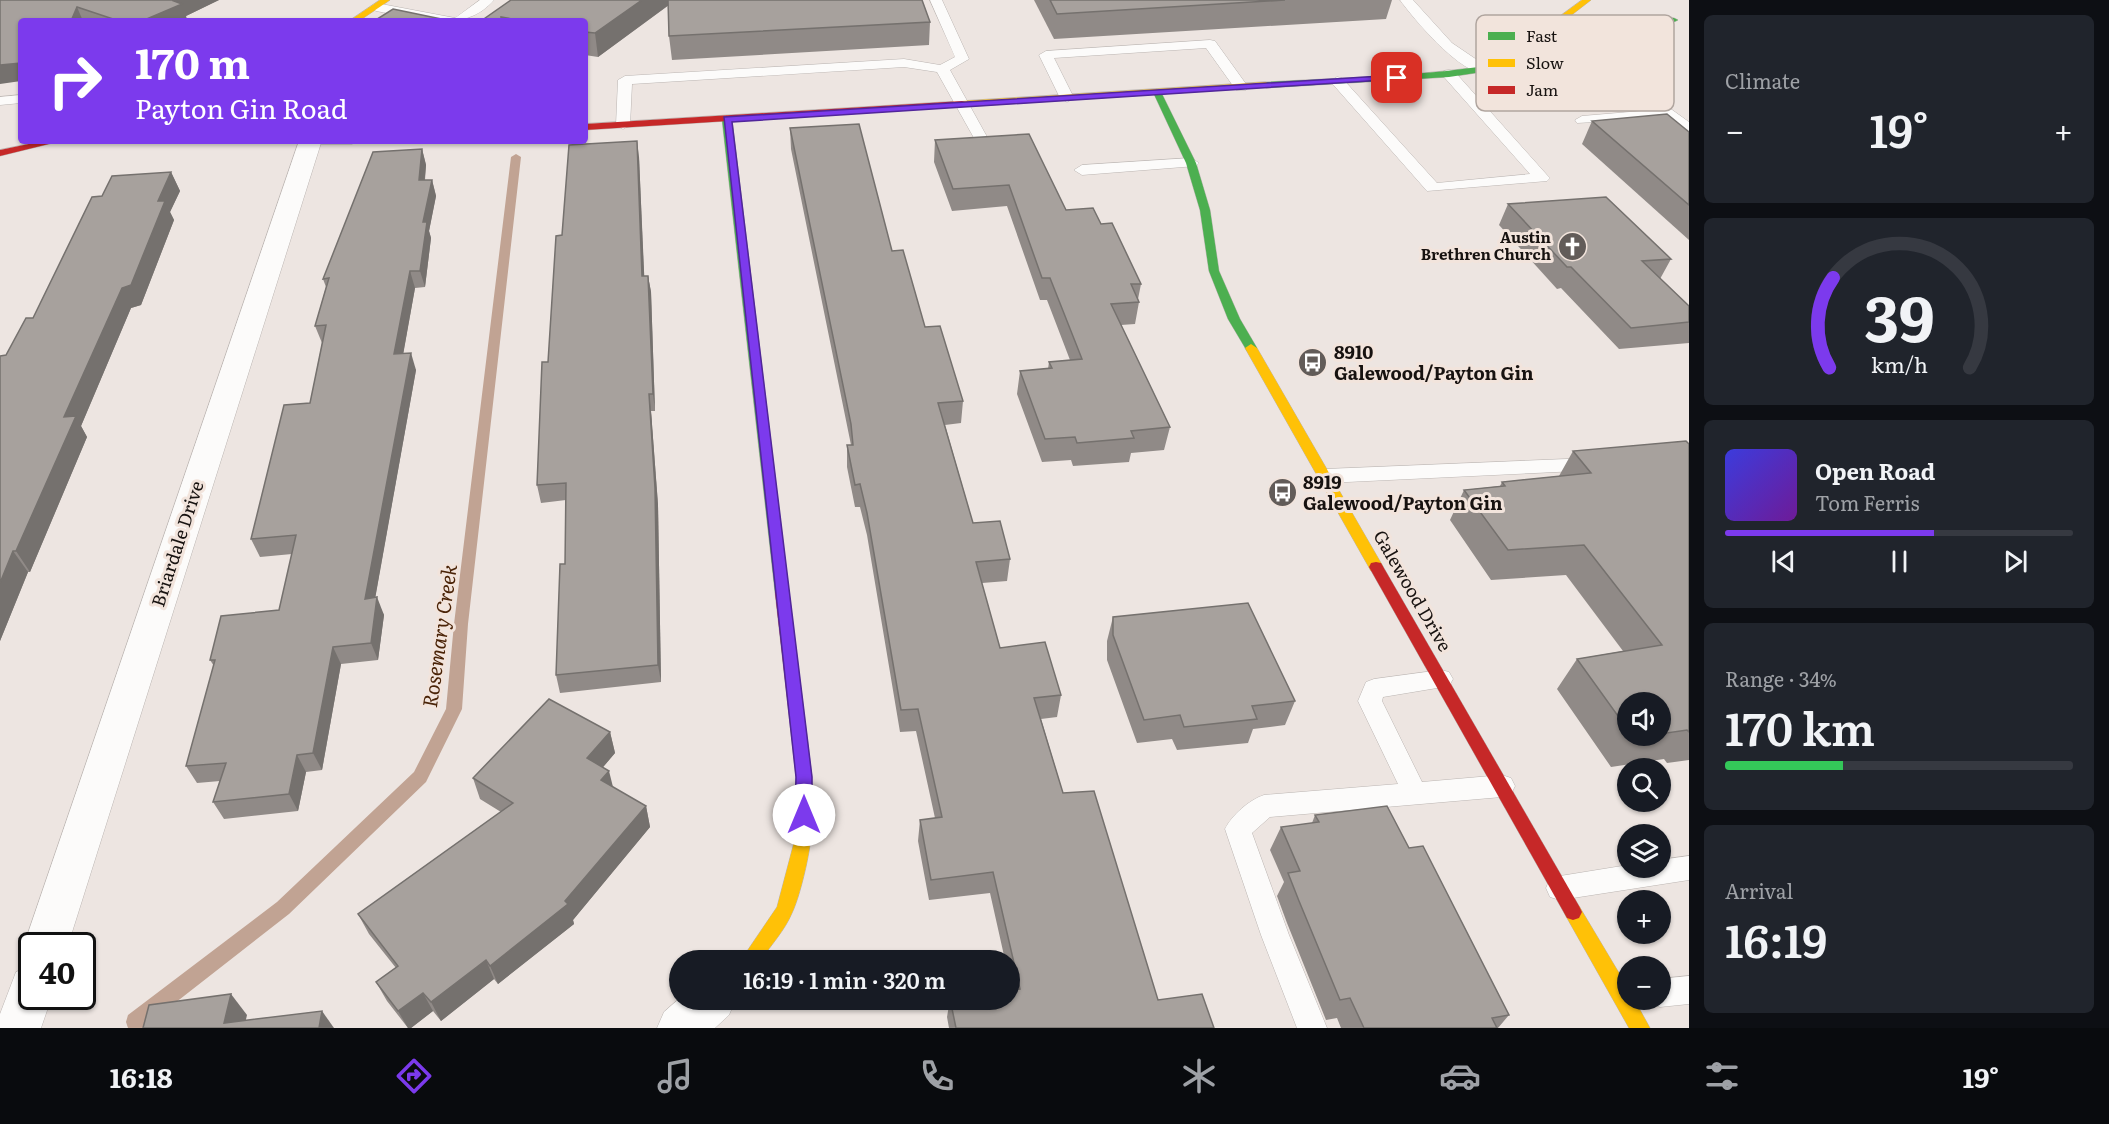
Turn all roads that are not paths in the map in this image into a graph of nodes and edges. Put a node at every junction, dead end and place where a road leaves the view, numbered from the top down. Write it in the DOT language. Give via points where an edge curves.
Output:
graph roads {
  1 [pos="489,0"];
  2 [pos="936,0"];
  3 [pos="1406,0"];
  4 [pos="1587,0"];
  5 [pos="381,3"];
  6 [pos="1631,6"];
  7 [pos="1656,8"];
  8 [pos="1567,15"];
  9 [pos="1659,15"];
  10 [pos="1666,15"];
  11 [pos="358,18"];
  12 [pos="441,18"];
  13 [pos="462,18"];
  14 [pos="1674,20"];
  15 [pos="1689,24"];
  16 [pos="1476,66"];
  17 [pos="942,69"];
  18 [pos="1476,70"];
  19 [pos="1449,74"];
  20 [pos="1337,81"];
  21 [pos="1241,87"];
  22 [pos="1157,92"];
  23 [pos="1067,98"];
  24 [pos="18,99"];
  25 [pos="0,101"];
  26 [pos="1476,104"];
  27 [pos="960,105"];
  28 [pos="1482,111"];
  29 [pos="1667,111"];
  30 [pos="1670,113"];
  31 [pos="727,119"];
  32 [pos="1582,120"];
  33 [pos="623,125"];
  34 [pos="588,127"];
  35 [pos="1689,129"];
  36 [pos="42,144"];
  37 [pos="305,144"];
  38 [pos="984,144"];
  39 [pos="0,153"];
  40 [pos="1191,163"];
  41 [pos="1082,170"];
  42 [pos="1617,464"];
  43 [pos="1326,476"];
  44 [pos="1441,679"];
  45 [pos="1502,786"];
  46 [pos="1415,793"];
  47 [pos="1689,868"];
  48 [pos="1560,888"];
  49 [pos="50,932"];
  50 [pos="757,950"];
  51 [pos="1617,984"];
  52 [pos="1689,990"];
  53 [pos="1671,992"];
  54 [pos="24,1010"];
  55 [pos="700,1010"];
  56 [pos="1631,1010"];
  57 [pos="18,1028"];
  58 [pos="680,1028"];
  59 [pos="1312,1028"];
  60 [pos="1640,1028"];
  1 -- 13 [label="lane"];
  2 -- 17 [label="lane" via="962,59"];
  3 -- 16 [label="lane" via="1447,46"];
  4 -- 8 [label="street"];
  5 -- 11 [label="street"];
  5 -- 12 [label="lane"];
  6 -- 9 [label="street"];
  7 -- 10 [label="street"];
  14 -- 15 [label="street"];
  17 -- 27 [label="lane"];
  17 -- 33 [label="lane" via="904,63 625,80"];
  18 -- 19 [label="street"];
  19 -- 20 [label="street"];
  19 -- 26 [label="lane"];
  20 -- 21 [label="street"];
  20 -- 28 [label="lane" via="1433,188 1542,178"];
  21 -- 22 [label="street"];
  21 -- 23 [label="lane" via="1210,44 1046,55"];
  22 -- 23 [label="street"];
  22 -- 40 [label="street, Galewood Drive"];
  23 -- 27 [label="street"];
  24 -- 25 [label="lane"];
  27 -- 31 [label="street"];
  27 -- 38 [label="lane"];
  29 -- 30 [label="lane"];
  30 -- 32 [label="lane"];
  30 -- 35 [label="lane"];
  31 -- 33 [label="street"];
  31 -- 50 [label="street" via="804,777 804,835 785,910"];
  33 -- 34 [label="street"];
  36 -- 39 [label="street"];
  37 -- 49 [label="street, Briardale Drive"];
  40 -- 41 [label="lane"];
  40 -- 43 [label="street, Galewood Drive" via="1206,210 1214,271 1234,318"];
  42 -- 43 [label="lane"];
  43 -- 44 [label="street, Galewood Drive"];
  44 -- 45 [label="street, Galewood Drive"];
  44 -- 46 [label="lane" via="1374,689 1370,701"];
  45 -- 46 [label="lane"];
  45 -- 48 [label="street, Galewood Drive"];
  46 -- 59 [label="lane" via="1264,806 1238,829"];
  47 -- 48 [label="lane"];
  48 -- 51 [label="street, Galewood Drive"];
  52 -- 53 [label="lane"];
  54 -- 57 [label="street"];
  55 -- 58 [label="street"];
  56 -- 60 [label="street, Galewood Drive"];
}
